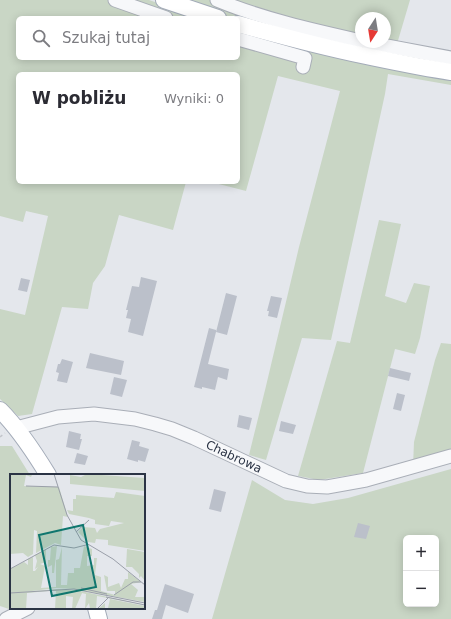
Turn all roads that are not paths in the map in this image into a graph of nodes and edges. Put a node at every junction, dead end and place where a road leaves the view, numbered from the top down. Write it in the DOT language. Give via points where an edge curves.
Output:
graph roads {
  1 [pos="115,0"];
  2 [pos="164,0"];
  3 [pos="217,0"];
  4 [pos="160,16"];
  5 [pos="212,16"];
  6 [pos="240,25"];
  7 [pos="240,40"];
  8 [pos="355,40"];
  9 [pos="391,47"];
  10 [pos="451,58"];
  11 [pos="304,67"];
  12 [pos="451,72"];
  13 [pos="0,410"];
  14 [pos="16,428"];
  15 [pos="451,456"];
  16 [pos="47,474"];
  17 [pos="26,609"];
  18 [pos="96,609"];
  19 [pos="6,619"];
  20 [pos="99,619"];
  1 -- 4 [label="street"];
  2 -- 5 [label="main road"];
  3 -- 8 [label="street" via="250,13"];
  6 -- 12 [label="main road" via="327,48"];
  7 -- 11 [label="street" via="305,58"];
  9 -- 10 [label="street"];
  13 -- 14 [label="main road"];
  14 -- 15 [label="street, Chabrowa" via="58,417 94,414 135,419 172,429 286,481 307,486 327,487 366,480"];
  14 -- 16 [label="main road"];
  17 -- 19 [label="street"];
  18 -- 20 [label="main road"];
}
